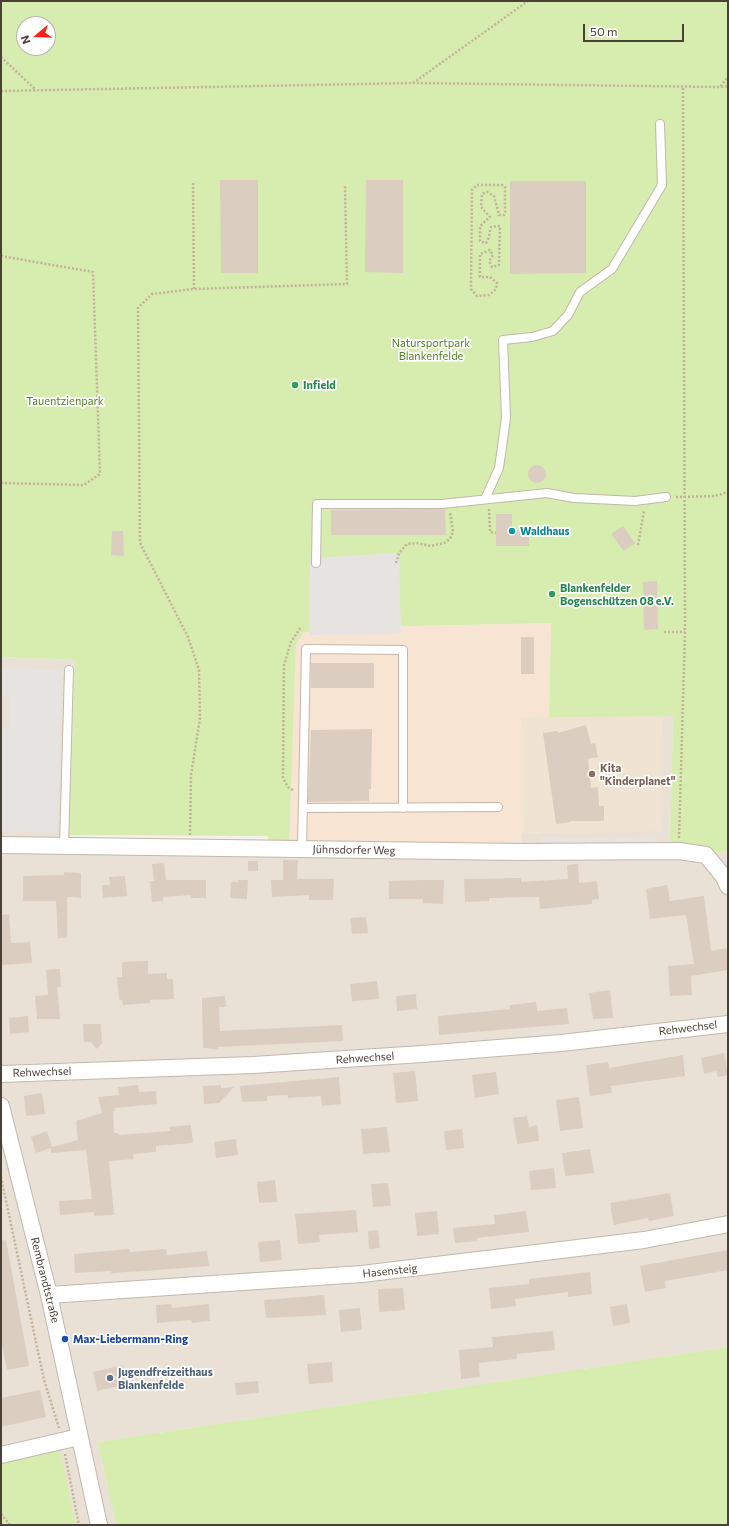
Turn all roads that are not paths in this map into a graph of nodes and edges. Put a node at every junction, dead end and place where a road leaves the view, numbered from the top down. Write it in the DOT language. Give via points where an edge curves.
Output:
graph roads {
  1 [pos="660,124"];
  2 [pos="666,497"];
  3 [pos="487,499"];
  4 [pos="316,564"];
  5 [pos="69,670"];
  6 [pos="498,807"];
  7 [pos="303,808"];
  8 [pos="403,808"];
  9 [pos="1,845"];
  10 [pos="64,846"];
  11 [pos="302,849"];
  12 [pos="728,886"];
  13 [pos="728,1024"];
  14 [pos="1,1074"];
  15 [pos="1,1106"];
  16 [pos="728,1224"];
  17 [pos="49,1295"];
  18 [pos="79,1438"];
  19 [pos="1,1455"];
  20 [pos="99,1525"];
  1 -- 3 [label="lane" via="662,185 612,269 580,292 568,315 553,331 532,337 503,340 506,418 499,468"];
  2 -- 3 [label="lane" via="635,501 574,498 547,493"];
  3 -- 4 [label="lane" via="447,503 317,504"];
  5 -- 10 [label="lane"];
  6 -- 8 [label="lane"];
  7 -- 8 [label="lane"];
  7 -- 8 [label="lane" via="306,649 403,650"];
  7 -- 11 [label="lane"];
  9 -- 10 [label="street, Jühnsdorfer Weg"];
  10 -- 11 [label="street, Jühnsdorfer Weg"];
  11 -- 12 [label="street, Jühnsdorfer Weg" via="678,851 706,855"];
  13 -- 14 [label="street, Rehwechsel" via="561,1043 422,1054 253,1065"];
  15 -- 17 [label="street, Rembrandtstraße"];
  16 -- 17 [label="street, Hasensteig" via="644,1240 362,1274"];
  17 -- 18 [label="street, Rembrandtstraße"];
  18 -- 19 [label="street"];
  18 -- 20 [label="street, Rembrandtstraße"];
}
